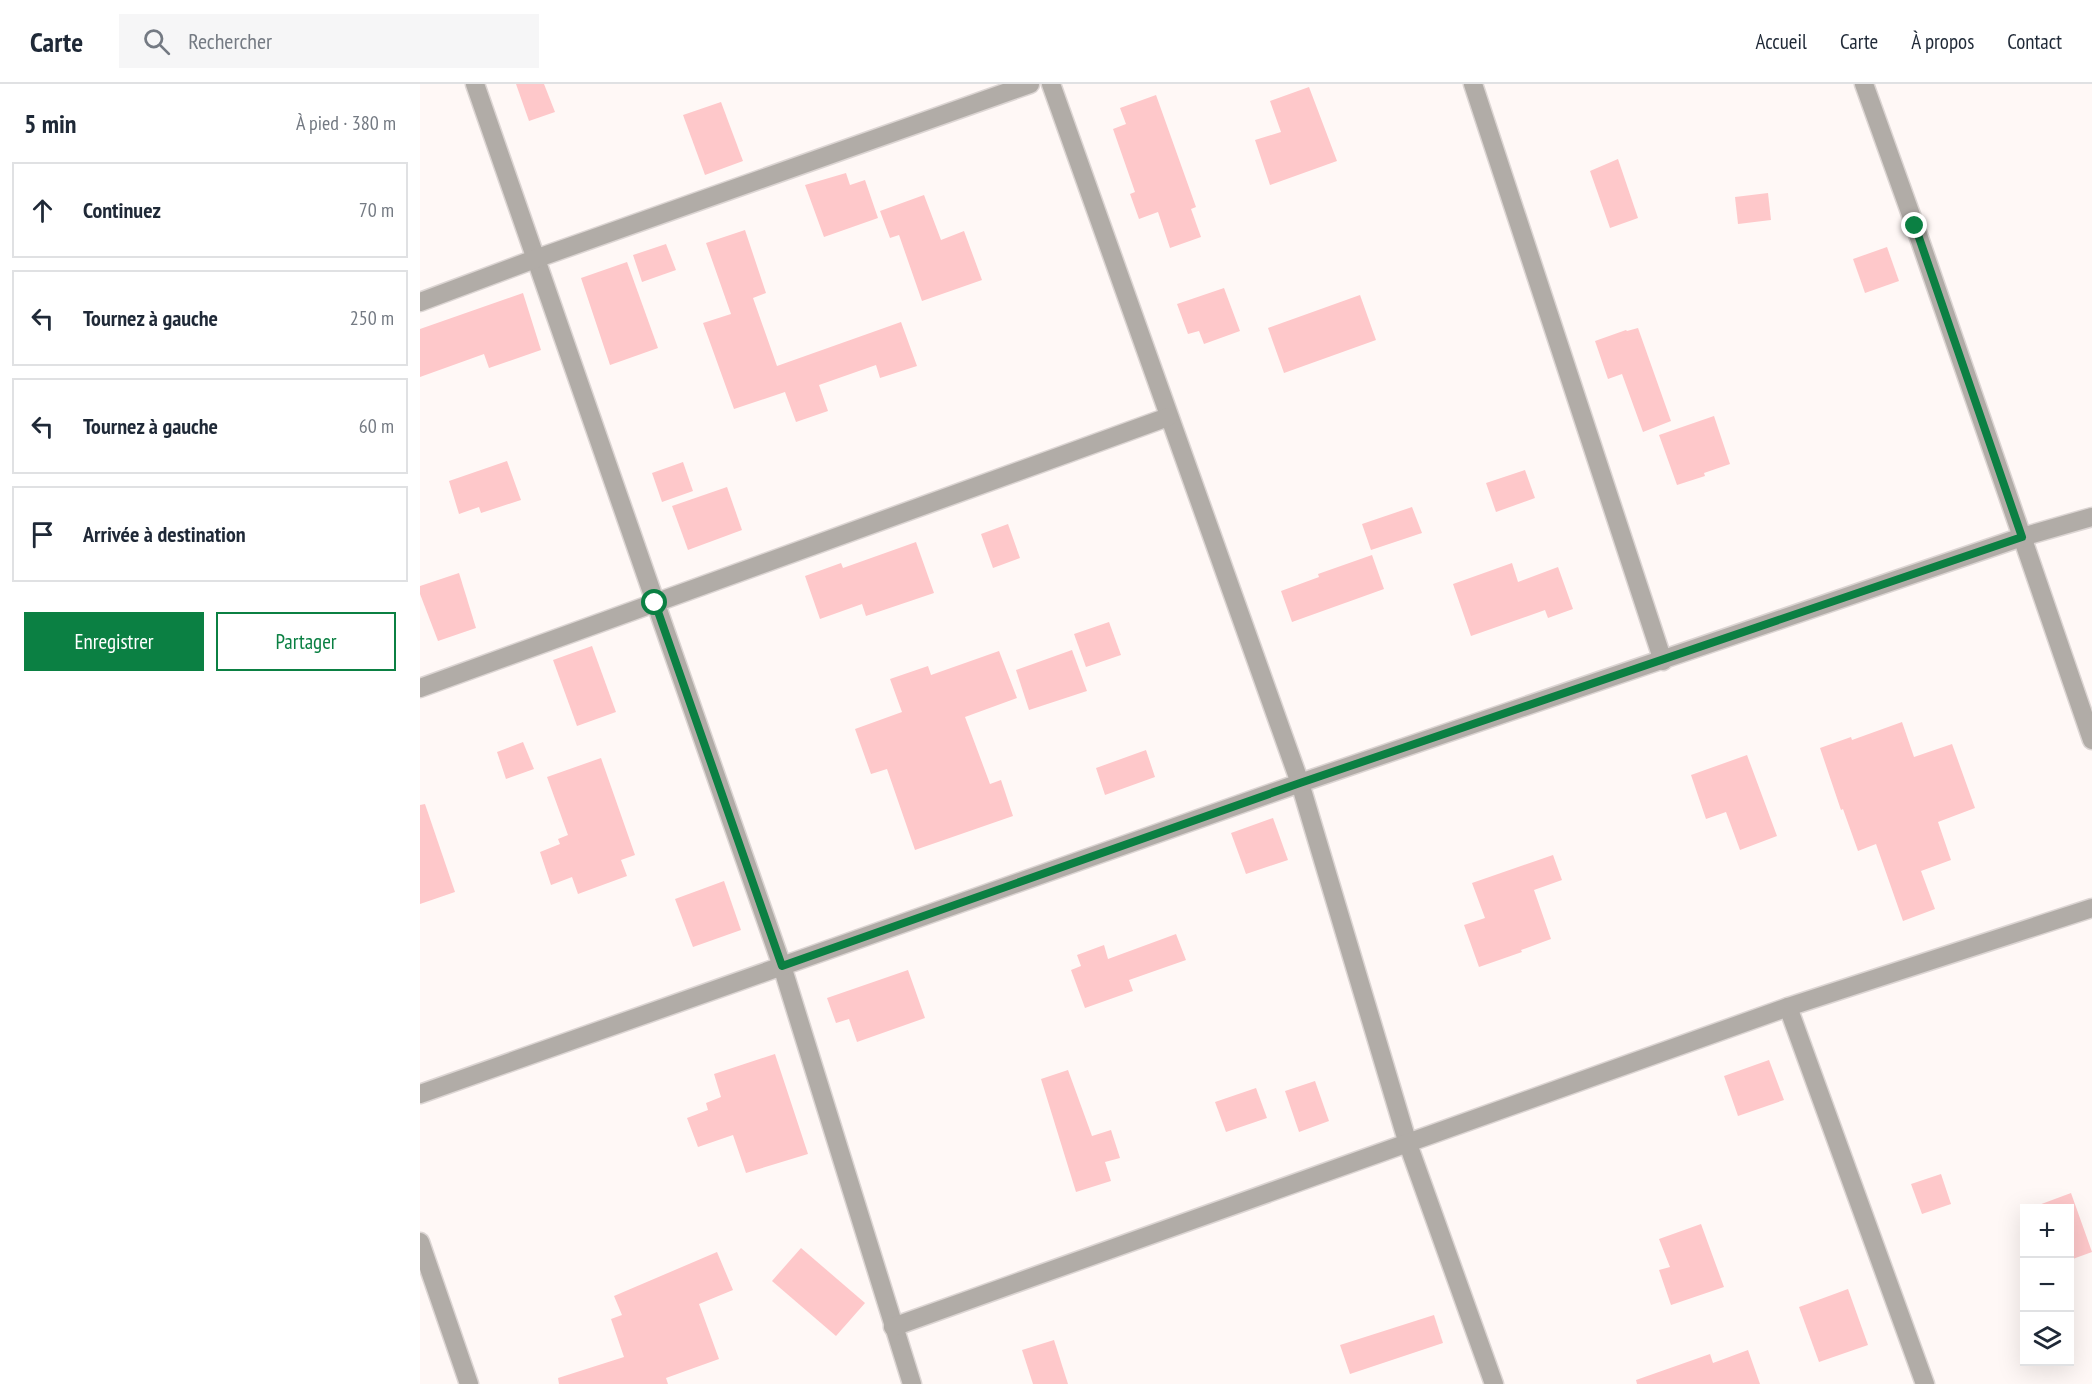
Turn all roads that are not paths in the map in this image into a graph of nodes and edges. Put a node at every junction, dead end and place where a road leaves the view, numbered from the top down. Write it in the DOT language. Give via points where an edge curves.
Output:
graph roads {
  1 [pos="475,84"];
  2 [pos="1030,84"];
  3 [pos="1051,84"];
  4 [pos="1473,84"];
  5 [pos="1864,84"];
  6 [pos="535,259"];
  7 [pos="420,302"];
  8 [pos="1168,417"];
  9 [pos="2092,517"];
  10 [pos="2022,537"];
  11 [pos="655,603"];
  12 [pos="1663,661"];
  13 [pos="420,688"];
  14 [pos="2092,740"];
  15 [pos="1300,783"];
  16 [pos="2092,908"];
  17 [pos="782,966"];
  18 [pos="1788,1007"];
  19 [pos="420,1094"];
  20 [pos="1408,1144"];
  21 [pos="420,1242"];
  22 [pos="893,1327"];
  23 [pos="469,1384"];
  24 [pos="912,1384"];
  25 [pos="1494,1384"];
  26 [pos="1925,1384"];
  1 -- 6 [label="street"];
  2 -- 6 [label="street"];
  3 -- 8 [label="street"];
  4 -- 12 [label="street"];
  5 -- 10 [label="street"];
  6 -- 7 [label="street"];
  6 -- 11 [label="street"];
  8 -- 11 [label="street"];
  8 -- 15 [label="street"];
  9 -- 10 [label="street"];
  10 -- 12 [label="street"];
  10 -- 14 [label="street"];
  11 -- 13 [label="street"];
  11 -- 17 [label="street"];
  12 -- 15 [label="street"];
  15 -- 17 [label="street"];
  15 -- 20 [label="street"];
  16 -- 18 [label="street"];
  17 -- 19 [label="street"];
  17 -- 22 [label="street"];
  18 -- 20 [label="street"];
  18 -- 26 [label="street"];
  20 -- 22 [label="street"];
  20 -- 25 [label="street"];
  21 -- 23 [label="street"];
  22 -- 24 [label="street"];
}
